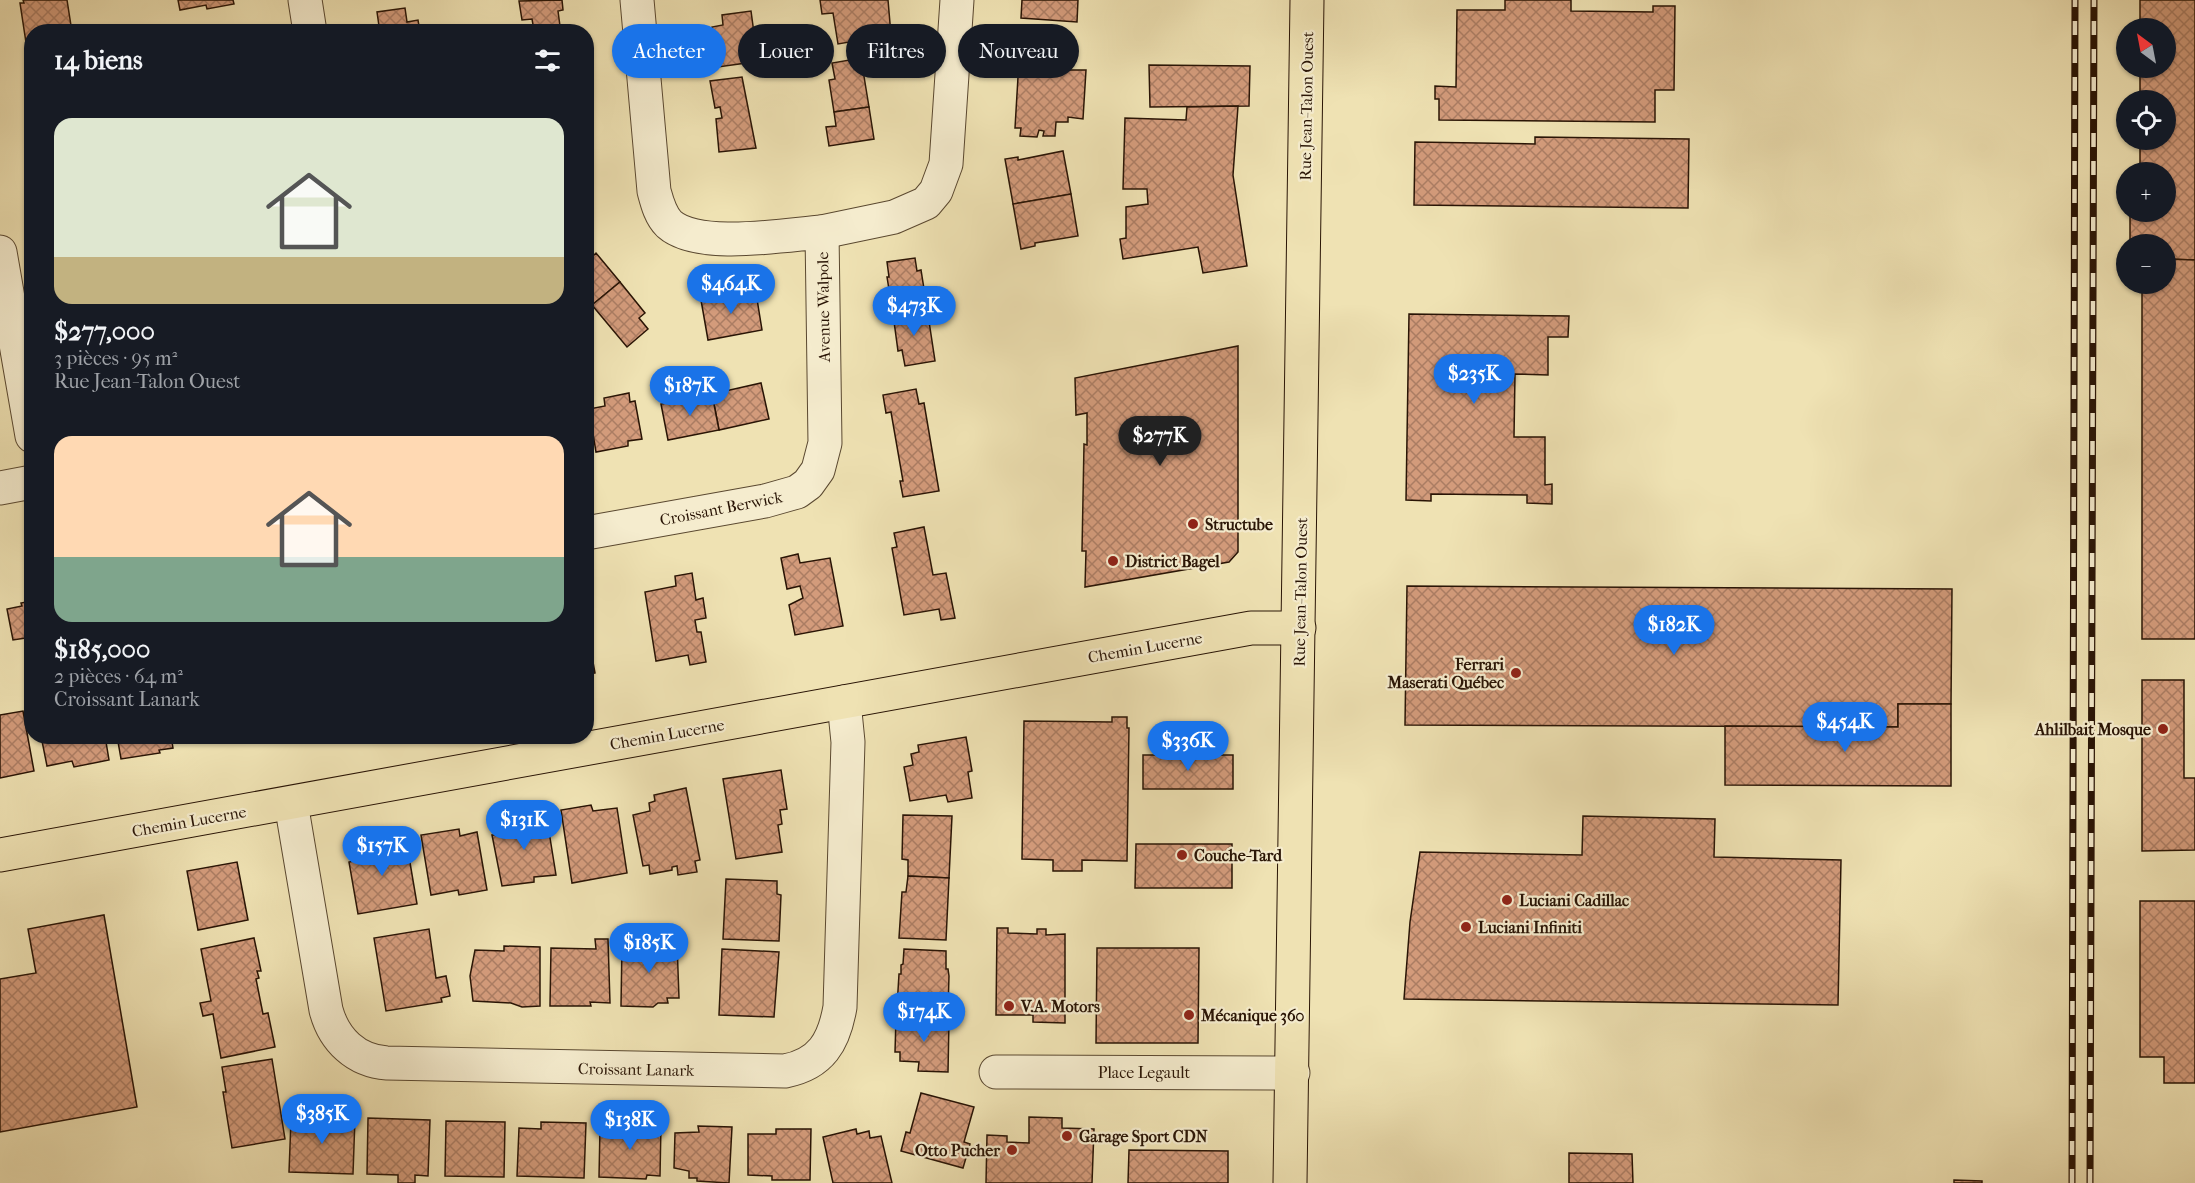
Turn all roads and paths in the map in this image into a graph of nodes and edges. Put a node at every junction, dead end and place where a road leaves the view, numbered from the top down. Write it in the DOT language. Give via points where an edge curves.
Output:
graph roads {
  1 [pos="305,0"];
  2 [pos="637,0"];
  3 [pos="957,0"];
  4 [pos="1307,0"];
  5 [pos="309,24"];
  6 [pos="822,232"];
  7 [pos="0,252"];
  8 [pos="24,390"];
  9 [pos="825,443"];
  10 [pos="24,484"];
  11 [pos="0,488"];
  12 [pos="594,532"];
  13 [pos="1299,628"];
  14 [pos="844,702"];
  15 [pos="291,803"];
  16 [pos="0,855"];
  17 [pos="996,1072"];
  18 [pos="1293,1073"];
  19 [pos="1290,1183"];
  1 -- 5 [label="street"];
  2 -- 6 [label="street, Avenue Walpole" via="654,190 668,223 683,233 706,238"];
  3 -- 6 [label="street" via="946,164 936,191 926,202 894,217"];
  4 -- 13 [label="main road, Rue Jean-Talon Ouest"];
  6 -- 9 [label="street, Avenue Walpole"];
  7 -- 8 [label="street"];
  9 -- 12 [label="street, Croissant Berwick" via="818,470 797,492"];
  10 -- 11 [label="street"];
  13 -- 14 [label="main road, Chemin Lucerne" via="1251,628"];
  13 -- 18 [label="main road, Rue Jean-Talon Ouest"];
  14 -- 15 [label="main road, Chemin Lucerne"];
  14 -- 15 [label="street, Croissant Lanark" via="848,742 839,1013 832,1037 821,1053 805,1066 785,1071 387,1063 359,1055 337,1036 326,1010"];
  15 -- 16 [label="main road, Chemin Lucerne"];
  17 -- 18 [label="street, Place Legault"];
  18 -- 19 [label="main road, Rue Jean-Talon Ouest"];
}
